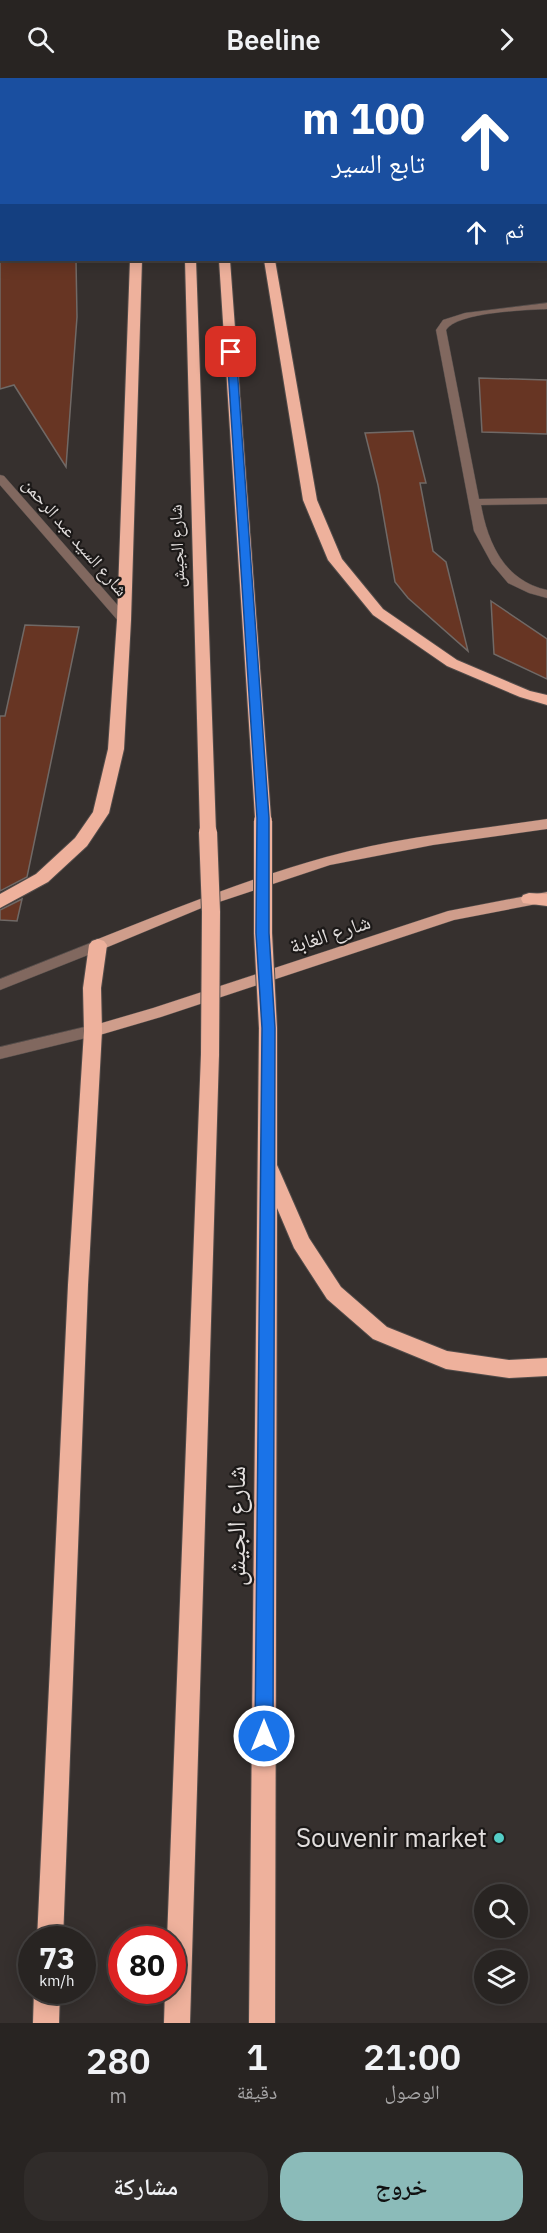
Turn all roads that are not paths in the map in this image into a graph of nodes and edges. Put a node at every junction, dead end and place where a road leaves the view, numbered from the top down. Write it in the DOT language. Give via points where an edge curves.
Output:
graph roads {
  1 [pos="136,261"];
  2 [pos="190,261"];
  3 [pos="224,261"];
  4 [pos="269,261"];
  5 [pos="547,306"];
  6 [pos="0,478"];
  7 [pos="547,501"];
  8 [pos="475,502"];
  9 [pos="547,594"];
  10 [pos="124,621"];
  11 [pos="547,700"];
  12 [pos="547,824"];
  13 [pos="529,899"];
  14 [pos="547,899"];
  15 [pos="0,902"];
  16 [pos="98,945"];
  17 [pos="0,986"];
  18 [pos="93,1031"];
  19 [pos="0,1053"];
  20 [pos="267,1162"];
  21 [pos="547,1367"];
  22 [pos="51,1926"];
  23 [pos="47,2004"];
  24 [pos="46,2023"];
  25 [pos="177,2023"];
  26 [pos="262,2023"];
  1 -- 10 [label="highway"];
  2 -- 25 [label="highway, شارع الجيش, bridge" via="211,912 210,1054"];
  3 -- 20 [label="highway, شارع الجيش, bridge" via="263,818"];
  4 -- 11 [label="highway" via="310,500 335,560 378,612 452,663"];
  5 -- 8 [label="street" via="459,318 447,322 441,330"];
  6 -- 10 [label="street, شارع السيد عبد الرحمن"];
  7 -- 8 [label="street"];
  8 -- 9 [label="street" via="480,531 493,561 513,581"];
  10 -- 15 [label="highway" via="116,749 101,813 81,842 42,878"];
  12 -- 16 [label="main road" via="433,840 328,861 199,904"];
  13 -- 14 [label="highway"];
  13 -- 18 [label="main road, شارع الغابة" via="453,915"];
  16 -- 17 [label="street"];
  16 -- 18 [label="highway" via="92,968"];
  18 -- 19 [label="street"];
  18 -- 22 [label="highway"];
  20 -- 21 [label="highway" via="300,1242 334,1293 380,1333 446,1360 509,1369"];
  20 -- 26 [label="highway, شارع الجيش"];
  23 -- 24 [label="highway"];
}
